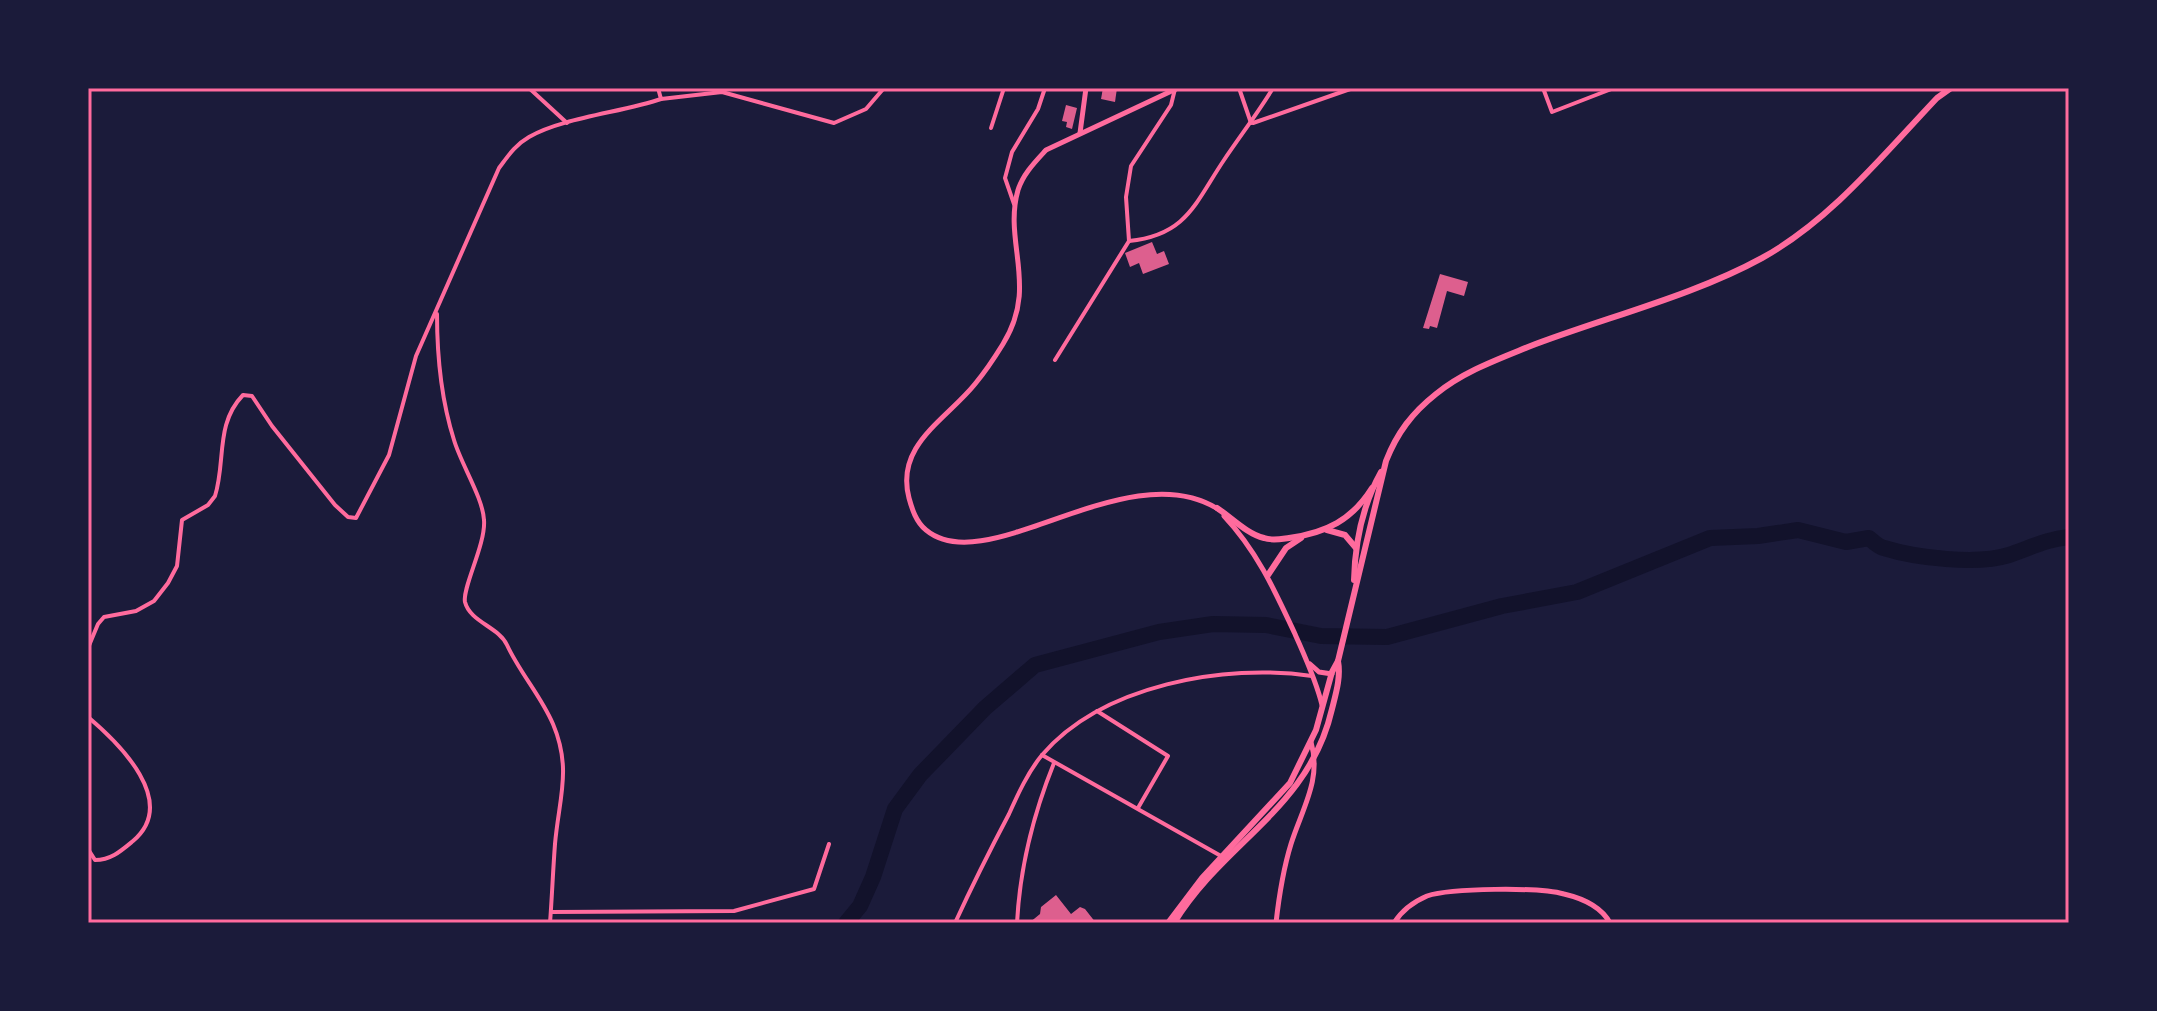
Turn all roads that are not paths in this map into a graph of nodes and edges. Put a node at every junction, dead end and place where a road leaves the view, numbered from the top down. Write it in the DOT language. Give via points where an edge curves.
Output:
graph roads {
  1 [pos="529,88"];
  2 [pos="658,88"];
  3 [pos="884,88"];
  4 [pos="1004,88"];
  5 [pos="1045,88"];
  6 [pos="1086,88"];
  7 [pos="1239,88"];
  8 [pos="1273,88"];
  9 [pos="1353,88"];
  10 [pos="1543,88"];
  11 [pos="1614,88"];
  12 [pos="1951,88"];
  13 [pos="1176,89"];
  14 [pos="661,99"];
  15 [pos="567,123"];
  16 [pos="1251,123"];
  17 [pos="991,128"];
  18 [pos="1080,133"];
  19 [pos="1015,207"];
  20 [pos="1129,241"];
  21 [pos="437,313"];
  22 [pos="1055,360"];
  23 [pos="1386,461"];
  24 [pos="1372,488"];
  25 [pos="1217,508"];
  26 [pos="1327,530"];
  27 [pos="1304,536"];
  28 [pos="1355,547"];
  29 [pos="1360,571"];
  30 [pos="1268,575"];
  31 [pos="1354,596"];
  32 [pos="88,648"];
  33 [pos="1305,657"];
  34 [pos="1338,661"];
  35 [pos="1332,674"];
  36 [pos="1313,676"];
  37 [pos="1323,709"];
  38 [pos="1097,711"];
  39 [pos="88,717"];
  40 [pos="1311,742"];
  41 [pos="1042,755"];
  42 [pos="1315,760"];
  43 [pos="1054,762"];
  44 [pos="1138,808"];
  45 [pos="829,844"];
  46 [pos="88,849"];
  47 [pos="1221,856"];
  48 [pos="550,912"];
  49 [pos="550,923"];
  50 [pos="955,923"];
  51 [pos="1017,923"];
  52 [pos="1171,923"];
  53 [pos="1276,923"];
  54 [pos="1394,923"];
  55 [pos="1610,923"];
  1 -- 15 [label="street"];
  2 -- 14 [label="street"];
  3 -- 14 [label="street" via="866,109 834,123 722,92"];
  4 -- 17 [label="street"];
  5 -- 19 [label="street" via="1012,152 1005,178"];
  6 -- 18 [label="main road"];
  7 -- 16 [label="street"];
  8 -- 16 [label="street"];
  9 -- 16 [label="street"];
  10 -- 11 [label="street" via="1552,112"];
  12 -- 23 [label="main road" via="1796,237 1697,286 1473,369 1408,420"];
  13 -- 18 [label="main road"];
  13 -- 20 [label="street" via="1131,166 1126,197"];
  14 -- 15 [label="street"];
  15 -- 21 [label="street" via="529,136 499,168"];
  16 -- 20 [label="street" via="1189,215 1147,239"];
  18 -- 19 [label="main road" via="1046,150 1030,166"];
  19 -- 25 [label="main road" via="1021,272 1013,325 976,384 914,450 906,485 916,518 936,537 967,542 1131,495 1176,494"];
  20 -- 22 [label="street"];
  21 -- 32 [label="street" via="416,356 389,455 356,518 335,505 258,402 243,395 233,404 224,428 215,496 182,520 177,566 168,583 154,601 136,611 104,617"];
  21 -- 48 [label="street" via="441,389 485,522 465,602 505,639 552,723 564,757"];
  23 -- 24 [label="main road"];
  23 -- 29 [label="main road"];
  24 -- 26 [label="main road" via="1353,513"];
  24 -- 28 [label="main road"];
  25 -- 27 [label="main road" via="1263,538"];
  25 -- 30 [label="main road"];
  26 -- 27 [label="main road"];
  26 -- 28 [label="main road" via="1345,535"];
  27 -- 30 [label="main road" via="1286,548"];
  28 -- 29 [label="main road"];
  28 -- 31 [label="main road"];
  29 -- 31 [label="main road"];
  30 -- 33 [label="main road"];
  31 -- 34 [label="main road"];
  33 -- 35 [label="main road" via="1319,672"];
  33 -- 36 [label="main road"];
  34 -- 35 [label="main road"];
  34 -- 42 [label="main road" via="1335,700"];
  35 -- 37 [label="main road"];
  36 -- 37 [label="main road"];
  36 -- 38 [label="street" via="1257,672 1185,680"];
  37 -- 40 [label="main road"];
  38 -- 41 [label="street"];
  38 -- 44 [label="street" via="1168,756"];
  39 -- 46 [label="street" via="124,751 151,801 143,832 119,852 95,860"];
  40 -- 42 [label="main road"];
  40 -- 47 [label="main road" via="1290,783"];
  41 -- 43 [label="street"];
  41 -- 50 [label="street"];
  42 -- 52 [label="main road" via="1282,804"];
  42 -- 53 [label="main road" via="1313,783 1283,876"];
  43 -- 44 [label="street"];
  43 -- 51 [label="street" via="1026,847"];
  44 -- 47 [label="street"];
  45 -- 48 [label="street" via="814,889 765,904 734,911"];
  47 -- 52 [label="main road" via="1189,892"];
  48 -- 49 [label="street"];
  54 -- 55 [label="main road" via="1409,905 1453,890 1560,892 1586,901"];
}
